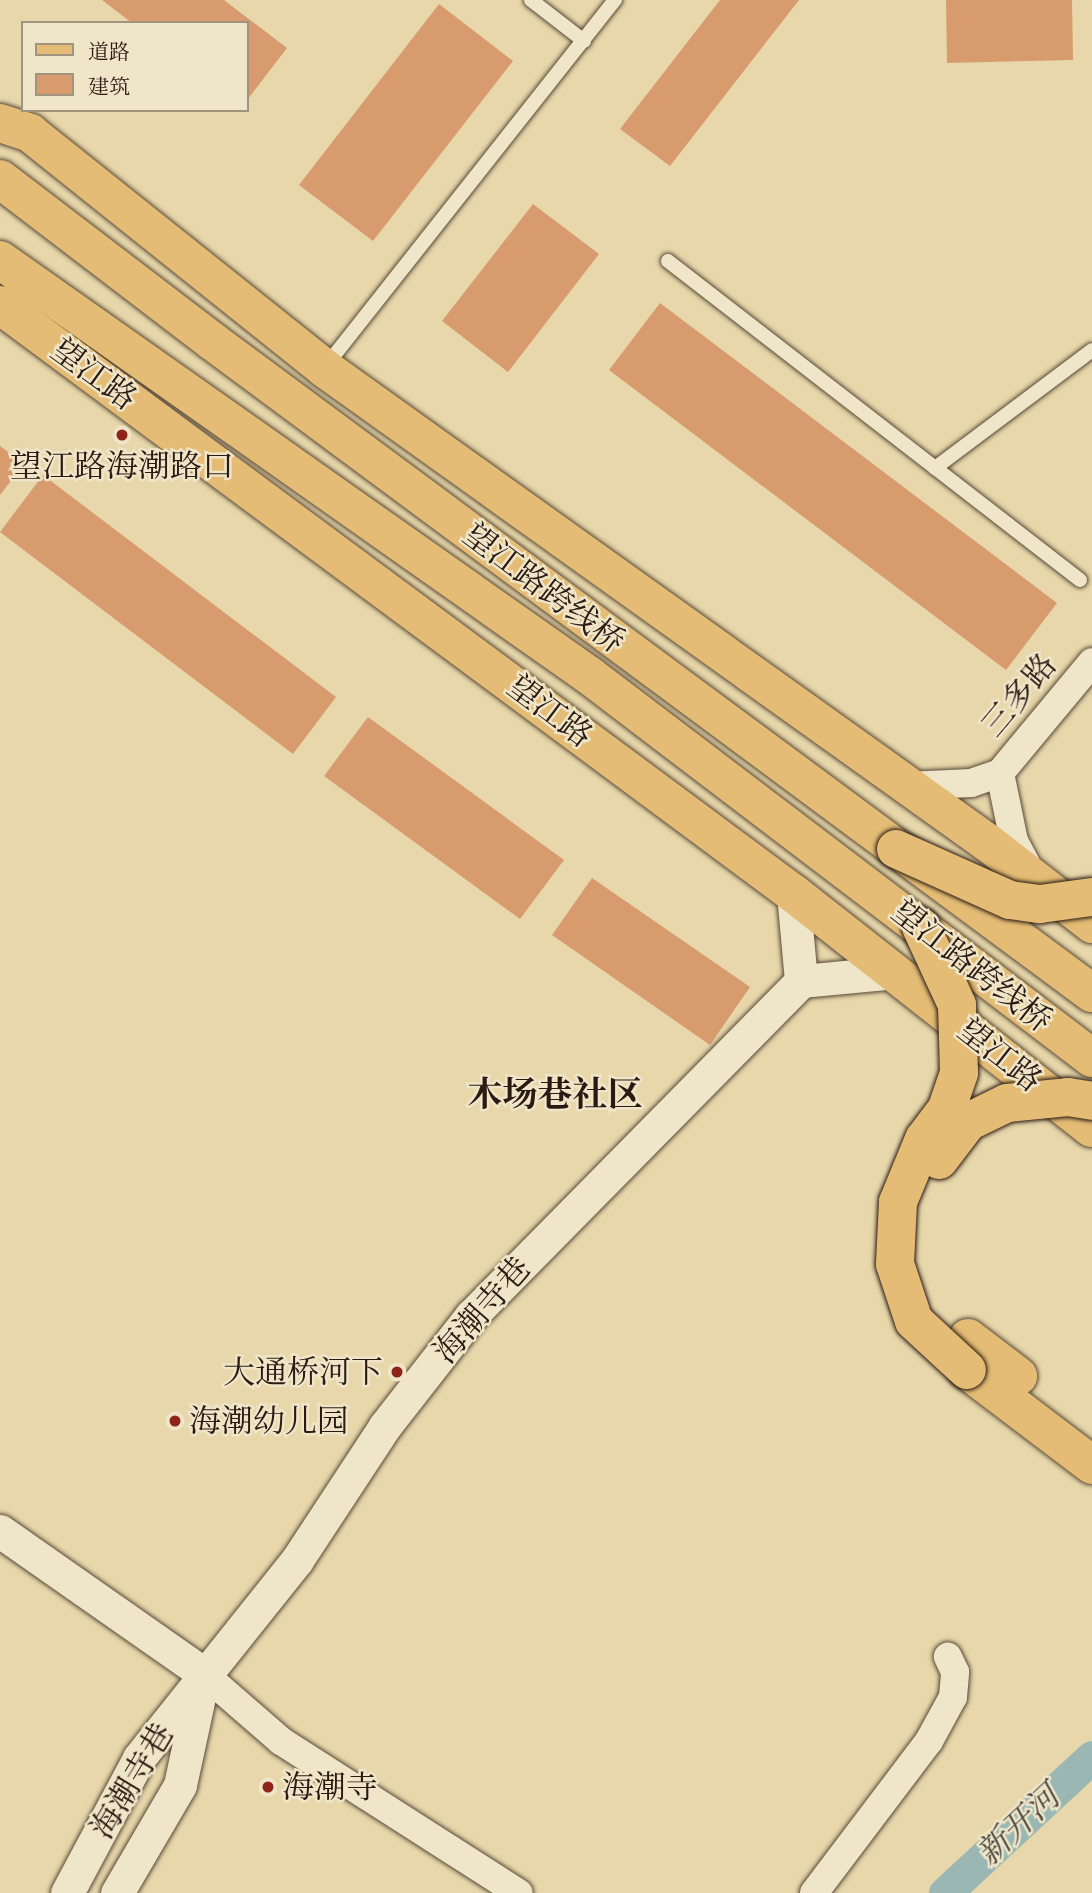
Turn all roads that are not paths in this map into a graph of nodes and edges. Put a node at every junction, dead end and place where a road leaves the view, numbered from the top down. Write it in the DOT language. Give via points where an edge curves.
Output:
graph roads {
  1 [pos="531,0"];
  2 [pos="615,0"];
  3 [pos="584,41"];
  4 [pos="0,123"];
  5 [pos="0,179"];
  6 [pos="0,260"];
  7 [pos="668,261"];
  8 [pos="0,305"];
  9 [pos="1092,350"];
  10 [pos="324,368"];
  11 [pos="935,468"];
  12 [pos="1080,580"];
  13 [pos="1092,662"];
  14 [pos="1000,773"];
  15 [pos="907,786"];
  16 [pos="896,849"];
  17 [pos="1035,879"];
  18 [pos="793,893"];
  19 [pos="1092,897"];
  20 [pos="1092,924"];
  21 [pos="921,927"];
  22 [pos="896,972"];
  23 [pos="801,981"];
  24 [pos="1092,993"];
  25 [pos="1092,1058"];
  26 [pos="1092,1101"];
  27 [pos="1092,1128"];
  28 [pos="1092,1433"];
  29 [pos="1092,1465"];
  30 [pos="0,1531"];
  31 [pos="948,1657"];
  32 [pos="204,1674"];
  33 [pos="67,1893"];
  34 [pos="117,1893"];
  35 [pos="519,1893"];
  36 [pos="814,1893"];
  1 -- 3 [label="lane"];
  2 -- 3 [label="lane"];
  3 -- 10 [label="lane"];
  4 -- 10 [label="main road" via="30,133"];
  5 -- 16 [label="main road, 望江路跨线桥"];
  6 -- 21 [label="main road, 望江路跨线桥" via="590,676"];
  7 -- 11 [label="lane"];
  8 -- 18 [label="main road, 望江路"];
  9 -- 11 [label="lane"];
  10 -- 15 [label="main road"];
  11 -- 12 [label="lane"];
  13 -- 14 [label="street, 三多路"];
  14 -- 15 [label="street, 三多路" via="971,783"];
  14 -- 17 [label="street, 三多路" via="1014,841"];
  15 -- 17 [label="main road"];
  16 -- 19 [label="main road, bridge" via="1010,900 1040,904"];
  16 -- 24 [label="main road, 望江路跨线桥, bridge"];
  17 -- 20 [label="main road"];
  18 -- 22 [label="main road, 望江路"];
  18 -- 23 [label="street"];
  21 -- 25 [label="main road, 望江路跨线桥"];
  21 -- 29 [label="main road, bridge" via="957,1005 959,1073 946,1110 924,1139 898,1202 895,1264 914,1321 967,1370"];
  22 -- 23 [label="street"];
  22 -- 27 [label="main road, 望江路"];
  23 -- 32 [label="street, 海潮寺巷" via="471,1316 385,1426 297,1560"];
  26 -- 28 [label="main road, bridge" via="1068,1097 1007,1103 968,1122 929,1180 919,1229 921,1270 936,1304 968,1338"];
  30 -- 32 [label="street"];
  31 -- 36 [label="street" via="955,1672 953,1697 929,1741"];
  32 -- 33 [label="street, 海潮寺巷" via="139,1758"];
  32 -- 34 [label="street, 海潮寺巷" via="180,1784"];
  32 -- 35 [label="street" via="281,1741"];
}
